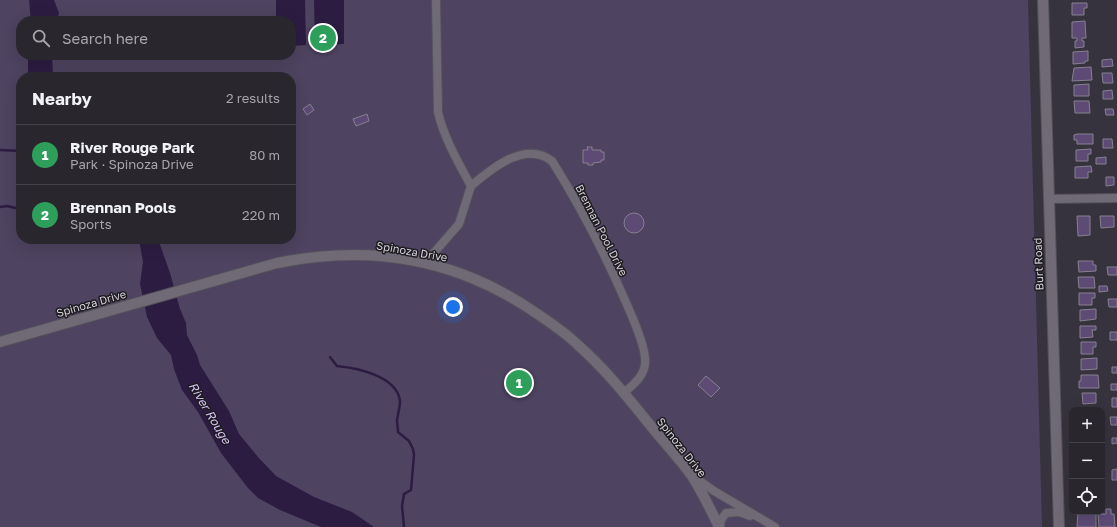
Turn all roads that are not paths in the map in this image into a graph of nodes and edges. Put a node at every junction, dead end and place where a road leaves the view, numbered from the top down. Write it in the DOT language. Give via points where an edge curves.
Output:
graph roads {
  1 [pos="436,0"];
  2 [pos="1043,0"];
  3 [pos="471,186"];
  4 [pos="1117,198"];
  5 [pos="1048,199"];
  6 [pos="425,263"];
  7 [pos="0,342"];
  8 [pos="624,393"];
  9 [pos="690,474"];
  10 [pos="772,525"];
  11 [pos="719,527"];
  12 [pos="1059,527"];
  1 -- 3 [label="street" via="438,112 441,126"];
  2 -- 5 [label="street, Burt Road"];
  3 -- 6 [label="street" via="459,224"];
  3 -- 8 [label="street, Brennan Pool Drive" via="491,169 518,155 537,153 552,161 588,222 639,334 645,366 642,375"];
  4 -- 5 [label="street"];
  5 -- 12 [label="street, Burt Road"];
  6 -- 7 [label="street, Spinoza Drive" via="376,255 329,255 277,263"];
  6 -- 8 [label="street, Spinoza Drive" via="482,282 523,304 580,346"];
  8 -- 9 [label="street, Spinoza Drive"];
  9 -- 10 [label="street"];
  9 -- 11 [label="street, Spinoza Drive"];
  10 -- 11 [label="street" via="739,512 732,512 723,516"];
}
